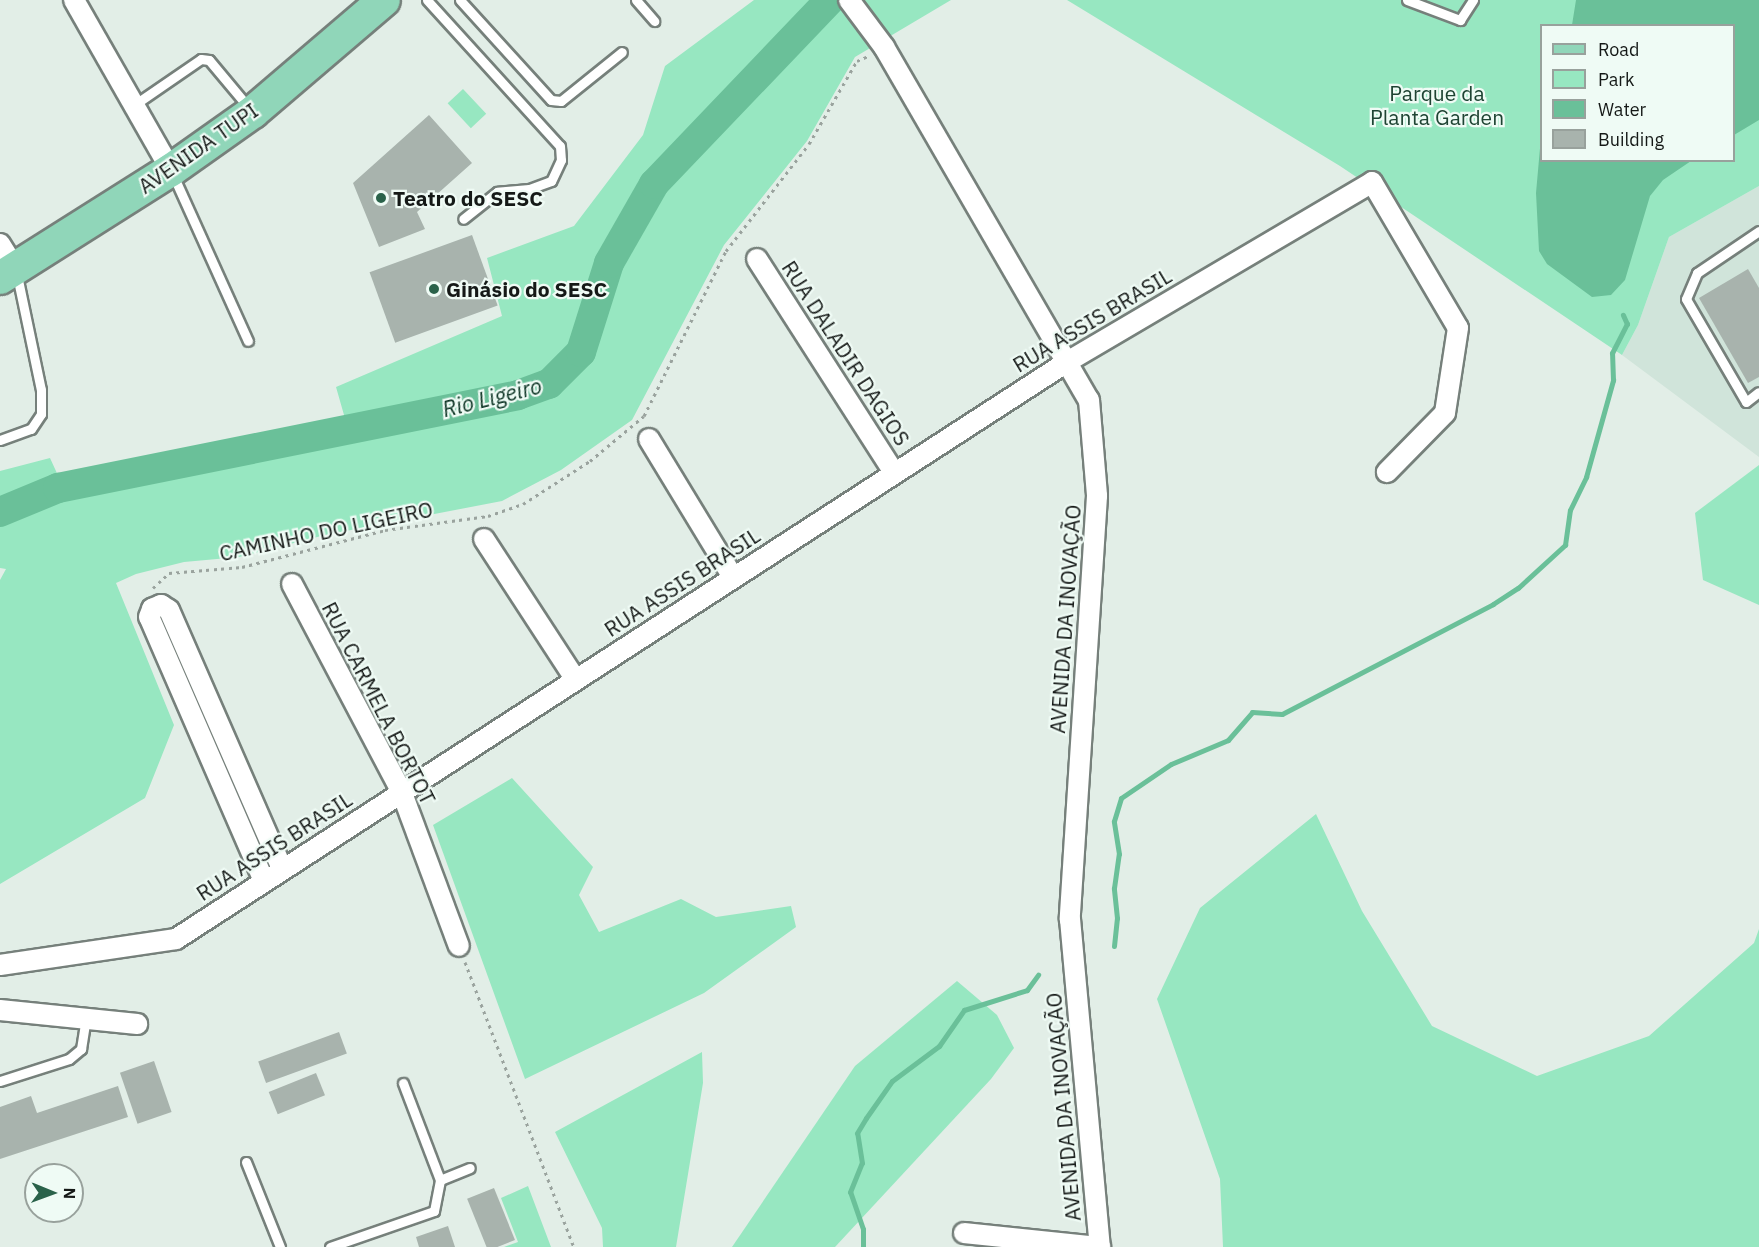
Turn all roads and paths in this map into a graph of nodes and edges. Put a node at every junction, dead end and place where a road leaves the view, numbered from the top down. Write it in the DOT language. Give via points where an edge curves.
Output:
graph roads {
  1 [pos="74,0"];
  2 [pos="384,0"];
  3 [pos="427,0"];
  4 [pos="460,0"];
  5 [pos="636,0"];
  6 [pos="849,0"];
  7 [pos="1407,0"];
  8 [pos="1473,0"];
  9 [pos="654,21"];
  10 [pos="884,47"];
  11 [pos="622,52"];
  12 [pos="134,105"];
  13 [pos="253,112"];
  14 [pos="171,170"];
  15 [pos="463,219"];
  16 [pos="1759,231"];
  17 [pos="758,259"];
  18 [pos="5,264"];
  19 [pos="248,341"];
  20 [pos="1066,363"];
  21 [pos="1759,392"];
  22 [pos="649,439"];
  23 [pos="0,440"];
  24 [pos="894,472"];
  25 [pos="1387,472"];
  26 [pos="484,539"];
  27 [pos="733,577"];
  28 [pos="292,584"];
  29 [pos="149,617"];
  30 [pos="576,680"];
  31 [pos="402,793"];
  32 [pos="282,869"];
  33 [pos="264,881"];
  34 [pos="459,946"];
  35 [pos="0,965"];
  36 [pos="0,1010"];
  37 [pos="86,1019"];
  38 [pos="137,1024"];
  39 [pos="0,1081"];
  40 [pos="403,1083"];
  41 [pos="246,1162"];
  42 [pos="470,1168"];
  43 [pos="440,1180"];
  44 [pos="964,1233"];
  45 [pos="280,1247"];
  46 [pos="330,1247"];
  47 [pos="574,1247"];
  48 [pos="1100,1247"];
  1 -- 12 [label="street"];
  2 -- 13 [label="main road, AVENIDA TUPI"];
  3 -- 15 [label="lane" via="560,146 561,160 552,181 529,189 496,192"];
  4 -- 11 [label="lane" via="551,100 561,101"];
  5 -- 9 [label="lane"];
  6 -- 10 [label="street, AVENIDA DA INOVAÇÃO"];
  7 -- 8 [label="lane" via="1460,20"];
  10 -- 20 [label="street, AVENIDA DA INOVAÇÃO"];
  10 -- 29 [label="path, CAMINHO DO LIGEIRO" via="856,61 809,144 726,251 644,416 590,461 523,504 488,516 385,530 251,565 169,573 160,578 142,606"];
  12 -- 13 [label="lane" via="201,59 209,60"];
  12 -- 14 [label="street"];
  13 -- 14 [label="main road, AVENIDA TUPI"];
  14 -- 18 [label="main road, AVENIDA TUPI"];
  14 -- 19 [label="lane"];
  16 -- 21 [label="lane" via="1697,273 1686,299 1746,402"];
  17 -- 24 [label="street, RUA DALADIR DAGIOS"];
  18 -- 23 [label="lane" via="41,390 40,414 32,429"];
  20 -- 24 [label="street, RUA ASSIS BRASIL"];
  20 -- 25 [label="street, RUA ASSIS BRASIL" via="1372,182 1458,328 1446,413"];
  20 -- 48 [label="street, AVENIDA DA INOVAÇÃO" via="1089,400 1097,496 1070,919"];
  22 -- 27 [label="street"];
  24 -- 27 [label="street, RUA ASSIS BRASIL"];
  26 -- 30 [label="street"];
  27 -- 30 [label="street, RUA ASSIS BRASIL"];
  28 -- 31 [label="street, RUA CARMELA BORTOT"];
  29 -- 32 [label="street" via="152,609 161,605 169,610"];
  29 -- 33 [label="street"];
  30 -- 31 [label="street, RUA ASSIS BRASIL"];
  31 -- 32 [label="street, RUA ASSIS BRASIL"];
  31 -- 34 [label="street, RUA CARMELA BORTOT"];
  32 -- 33 [label="street, RUA ASSIS BRASIL"];
  33 -- 35 [label="street, RUA ASSIS BRASIL" via="176,939"];
  34 -- 47 [label="path"];
  36 -- 37 [label="street"];
  37 -- 38 [label="street"];
  37 -- 39 [label="lane" via="81,1049 69,1059"];
  40 -- 43 [label="lane"];
  41 -- 45 [label="lane"];
  42 -- 43 [label="lane"];
  43 -- 46 [label="lane" via="434,1211"];
  44 -- 48 [label="street"];
}
